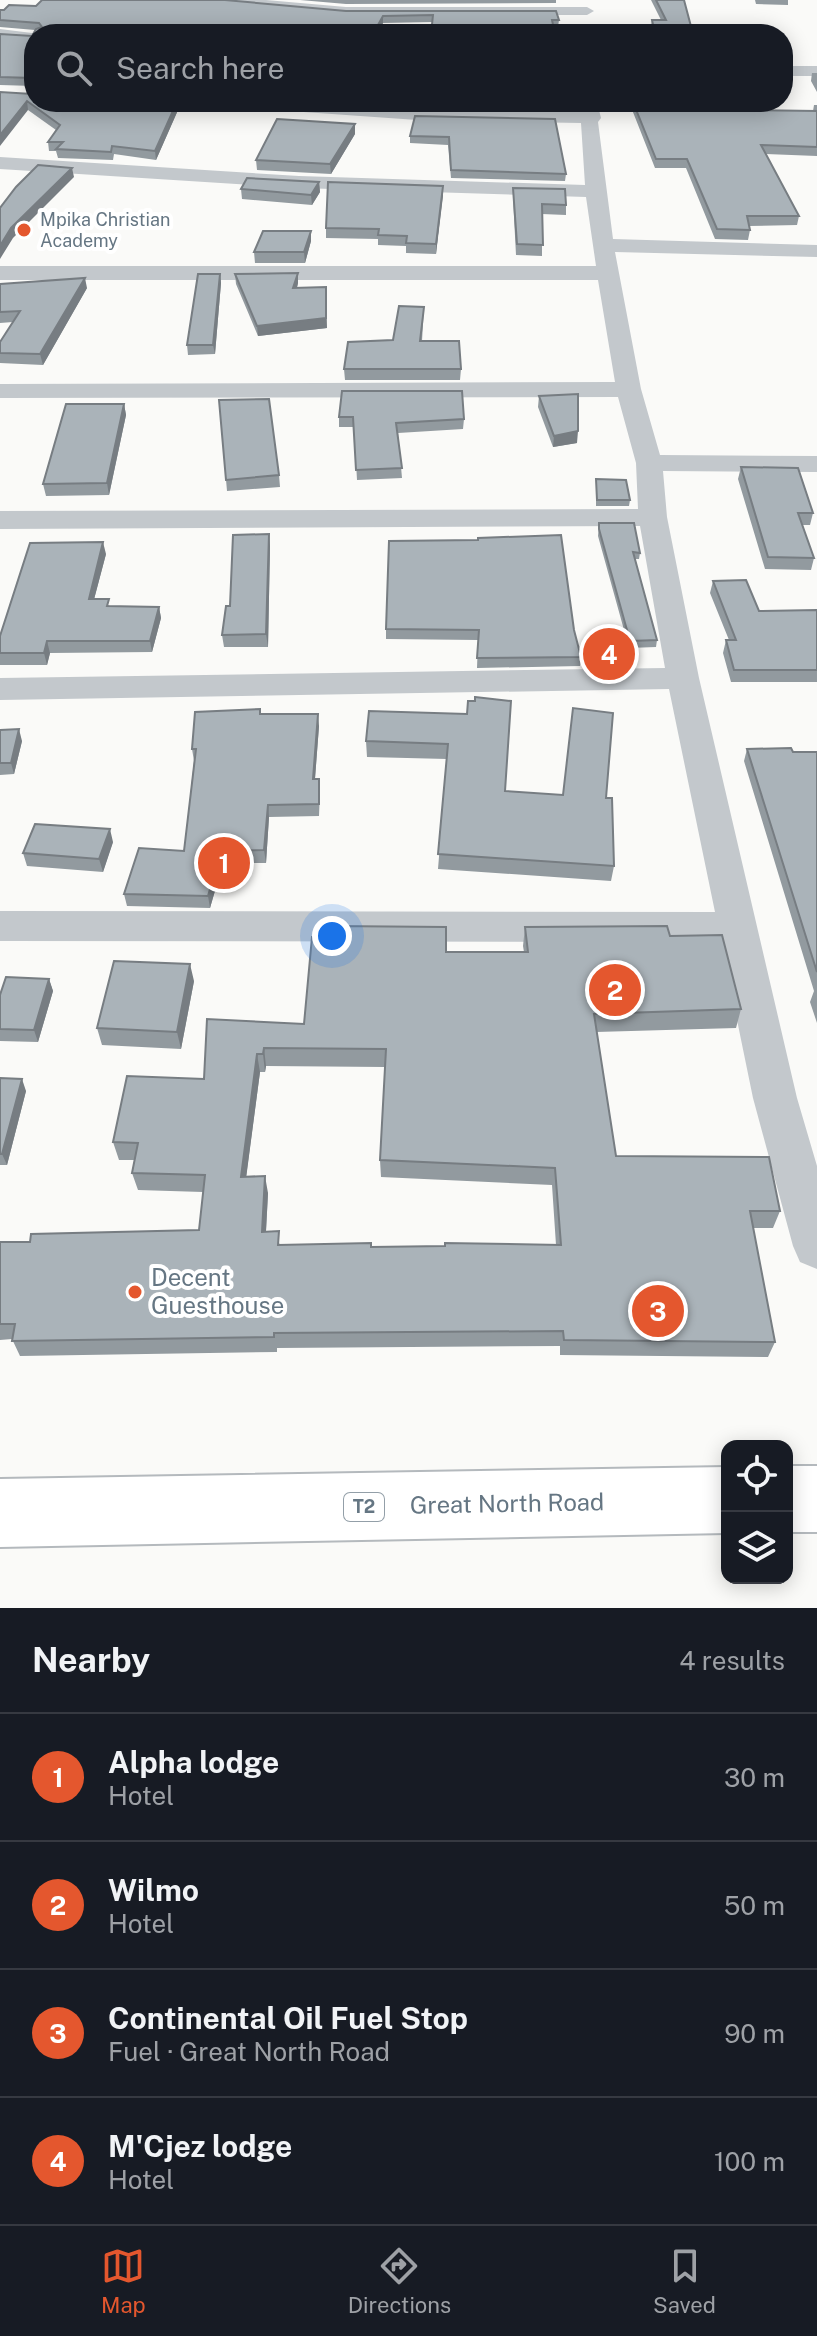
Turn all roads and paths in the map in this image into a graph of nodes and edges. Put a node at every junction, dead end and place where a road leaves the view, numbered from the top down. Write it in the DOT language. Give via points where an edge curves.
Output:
graph roads {
  1 [pos="213,0"];
  2 [pos="587,11"];
  3 [pos="0,34"];
  4 [pos="24,35"];
  5 [pos="793,71"];
  6 [pos="817,71"];
  7 [pos="374,112"];
  8 [pos="521,112"];
  9 [pos="590,112"];
  10 [pos="0,163"];
  11 [pos="595,191"];
  12 [pos="817,251"];
  13 [pos="606,259"];
  14 [pos="0,273"];
  15 [pos="629,389"];
  16 [pos="0,391"];
  17 [pos="649,463"];
  18 [pos="815,468"];
  19 [pos="653,517"];
  20 [pos="0,520"];
  21 [pos="683,678"];
  22 [pos="0,689"];
  23 [pos="0,926"];
  24 [pos="737,927"];
  25 [pos="817,1246"];
  26 [pos="793,1499"];
  27 [pos="817,1499"];
  28 [pos="721,1500"];
  29 [pos="0,1513"];
  1 -- 2 [label="street" via="346,11"];
  3 -- 4 [label="street"];
  5 -- 6 [label="street"];
  7 -- 8 [label="street"];
  9 -- 11 [label="street"];
  10 -- 11 [label="street" via="299,182"];
  11 -- 13 [label="street"];
  12 -- 13 [label="street"];
  13 -- 14 [label="street"];
  13 -- 15 [label="street"];
  15 -- 16 [label="street"];
  15 -- 17 [label="street"];
  17 -- 18 [label="street"];
  17 -- 19 [label="street"];
  19 -- 20 [label="street"];
  19 -- 21 [label="street"];
  21 -- 22 [label="street"];
  21 -- 24 [label="street"];
  23 -- 24 [label="street"];
  24 -- 25 [label="street" via="775,1098"];
  26 -- 27 [label="highway"];
  28 -- 29 [label="highway, Great North Road / T2"];
}
